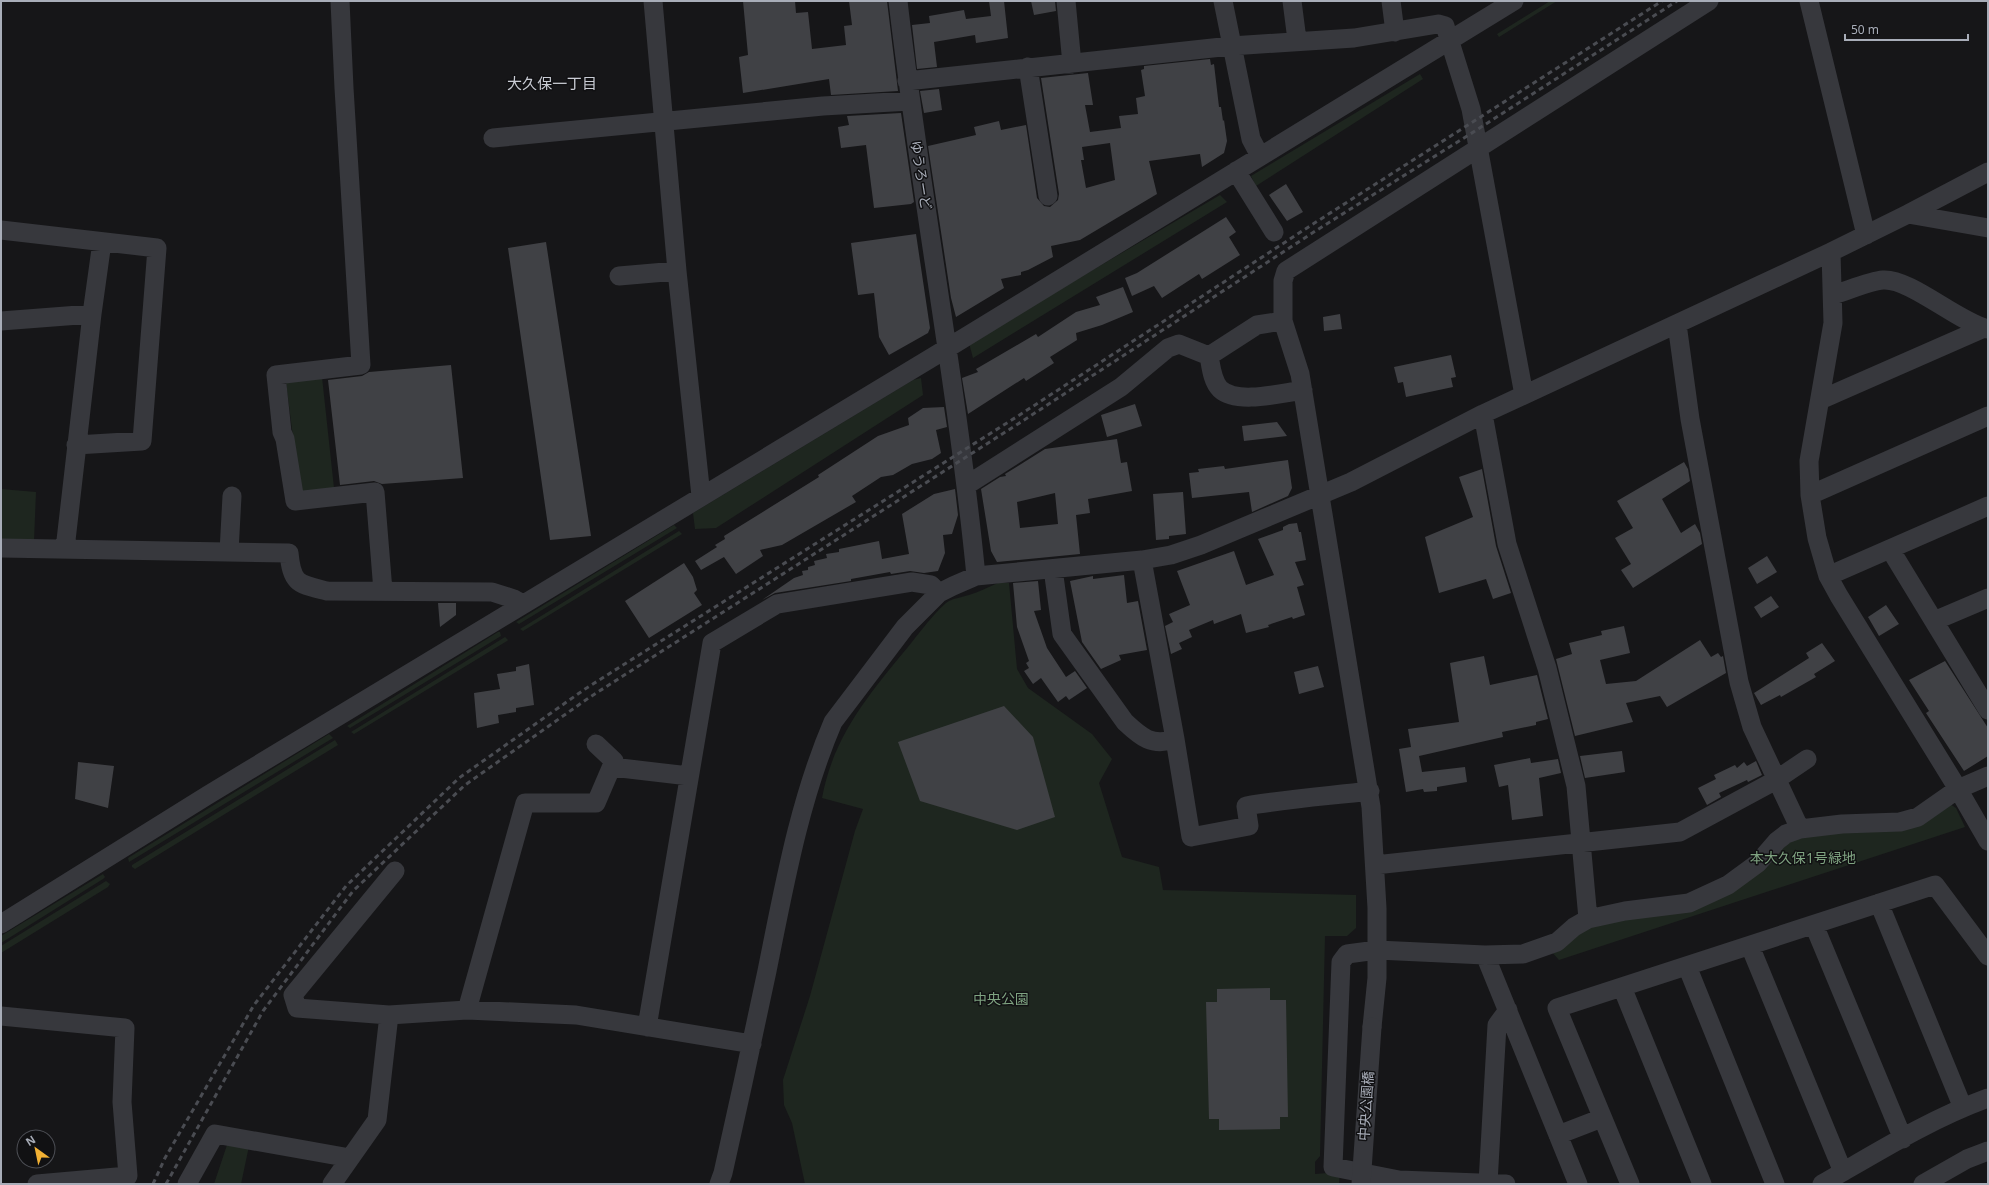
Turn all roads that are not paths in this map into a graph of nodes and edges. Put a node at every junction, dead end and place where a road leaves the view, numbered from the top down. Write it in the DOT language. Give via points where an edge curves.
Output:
graph roads {
  1 [pos="340,1"];
  2 [pos="653,1"];
  3 [pos="898,1"];
  4 [pos="1066,1"];
  5 [pos="1223,1"];
  6 [pos="1292,1"];
  7 [pos="1391,1"];
  8 [pos="1514,1"];
  9 [pos="1709,1"];
  10 [pos="1809,1"];
  11 [pos="1395,32"];
  12 [pos="1297,40"];
  13 [pos="1451,40"];
  14 [pos="1231,46"];
  15 [pos="1072,64"];
  16 [pos="1028,67"];
  17 [pos="907,81"];
  18 [pos="910,101"];
  19 [pos="664,122"];
  20 [pos="493,138"];
  21 [pos="1478,147"];
  22 [pos="1260,156"];
  23 [pos="1236,171"];
  24 [pos="1988,172"];
  25 [pos="1048,196"];
  26 [pos="1908,214"];
  27 [pos="1988,228"];
  28 [pos="1,230"];
  29 [pos="1274,232"];
  30 [pos="1866,235"];
  31 [pos="102,242"];
  32 [pos="1830,252"];
  33 [pos="677,271"];
  34 [pos="619,276"];
  35 [pos="1833,295"];
  36 [pos="92,314"];
  37 [pos="1,321"];
  38 [pos="1283,321"];
  39 [pos="1677,324"];
  40 [pos="1986,329"];
  41 [pos="946,348"];
  42 [pos="1209,356"];
  43 [pos="1302,390"];
  44 [pos="1524,395"];
  45 [pos="1820,400"];
  46 [pos="1483,414"];
  47 [pos="1988,416"];
  48 [pos="76,445"];
  49 [pos="967,485"];
  50 [pos="1810,495"];
  51 [pos="232,496"];
  52 [pos="701,496"];
  53 [pos="1320,496"];
  54 [pos="1988,506"];
  55 [pos="1,548"];
  56 [pos="65,549"];
  57 [pos="1890,549"];
  58 [pos="229,552"];
  59 [pos="1142,560"];
  60 [pos="1053,569"];
  61 [pos="976,576"];
  62 [pos="1828,576"];
  63 [pos="383,591"];
  64 [pos="939,593"];
  65 [pos="1988,598"];
  66 [pos="523,604"];
  67 [pos="1934,621"];
  68 [pos="1982,689"];
  69 [pos="1988,710"];
  70 [pos="1175,739"];
  71 [pos="596,744"];
  72 [pos="1807,759"];
  73 [pos="612,767"];
  74 [pos="689,776"];
  75 [pos="1988,776"];
  76 [pos="1776,780"];
  77 [pos="1958,789"];
  78 [pos="1370,791"];
  79 [pos="1800,829"];
  80 [pos="1988,842"];
  81 [pos="1581,843"];
  82 [pos="1374,865"];
  83 [pos="395,871"];
  84 [pos="1879,903"];
  85 [pos="1588,919"];
  86 [pos="1,924"];
  87 [pos="1814,925"];
  88 [pos="1750,946"];
  89 [pos="1377,950"];
  90 [pos="1485,955"];
  91 [pos="1988,956"];
  92 [pos="1687,966"];
  93 [pos="1622,987"];
  94 [pos="466,1010"];
  95 [pos="1508,1010"];
  96 [pos="389,1015"];
  97 [pos="1,1016"];
  98 [pos="647,1027"];
  99 [pos="752,1044"];
  100 [pos="1988,1098"];
  101 [pos="1963,1108"];
  102 [pos="1602,1118"];
  103 [pos="1558,1135"];
  104 [pos="1902,1139"];
  105 [pos="1988,1151"];
  106 [pos="350,1158"];
  107 [pos="1843,1172"];
  108 [pos="726,1180"];
  109 [pos="1431,1182"];
  110 [pos="37,1184"];
  111 [pos="187,1184"];
  112 [pos="332,1184"];
  113 [pos="1361,1184"];
  114 [pos="1497,1184"];
  115 [pos="1578,1184"];
  116 [pos="1630,1184"];
  117 [pos="1702,1184"];
  118 [pos="1775,1184"];
  119 [pos="1822,1184"];
  120 [pos="1923,1184"];
  1 -- 63 [label="street" via="361,365 276,375 282,432 295,501 375,492"];
  2 -- 19 [label="street"];
  3 -- 17 [label="street, ゆうろーど"];
  4 -- 15 [label="street"];
  5 -- 14 [label="street"];
  6 -- 12 [label="street"];
  7 -- 11 [label="street"];
  8 -- 13 [label="street"];
  9 -- 21 [label="street"];
  10 -- 30 [label="street"];
  11 -- 12 [label="street" via="1354,38"];
  11 -- 13 [label="street" via="1442,24"];
  12 -- 14 [label="street"];
  13 -- 21 [label="street"];
  13 -- 22 [label="street"];
  14 -- 15 [label="street"];
  14 -- 22 [label="street" via="1251,139"];
  15 -- 16 [label="street"];
  16 -- 17 [label="street"];
  16 -- 25 [label="street"];
  17 -- 18 [label="street, ゆうろーど"];
  18 -- 19 [label="street" via="822,106"];
  18 -- 41 [label="street, ゆうろーど"];
  19 -- 20 [label="street"];
  19 -- 33 [label="street"];
  21 -- 38 [label="street, 中央公園橋" via="1286,271 1283,281"];
  21 -- 44 [label="street"];
  22 -- 23 [label="street"];
  23 -- 29 [label="street"];
  23 -- 41 [label="street"];
  24 -- 26 [label="street"];
  26 -- 27 [label="street"];
  26 -- 30 [label="street"];
  28 -- 31 [label="street"];
  30 -- 32 [label="street"];
  31 -- 36 [label="street"];
  31 -- 48 [label="street" via="158,248 142,441"];
  32 -- 35 [label="street"];
  32 -- 39 [label="street"];
  33 -- 34 [label="street"];
  33 -- 52 [label="street"];
  35 -- 40 [label="street" via="1883,280 1901,284"];
  35 -- 45 [label="street" via="1833,323"];
  36 -- 37 [label="street"];
  36 -- 48 [label="street"];
  38 -- 42 [label="street" via="1257,325"];
  38 -- 43 [label="street, 中央公園橋" via="1294,352"];
  39 -- 44 [label="street"];
  39 -- 76 [label="street" via="1690,419 1739,682 1752,727"];
  40 -- 45 [label="street"];
  41 -- 49 [label="street, ゆうろーど"];
  41 -- 52 [label="street"];
  42 -- 43 [label="street" via="1214,380 1220,389 1230,394 1241,398"];
  42 -- 49 [label="street" via="1179,344 1168,348 1121,387"];
  43 -- 53 [label="street, 中央公園橋"];
  44 -- 46 [label="street"];
  45 -- 50 [label="street" via="1809,461"];
  46 -- 53 [label="street"];
  46 -- 81 [label="street" via="1507,544 1547,668 1576,786"];
  47 -- 50 [label="street"];
  48 -- 56 [label="street"];
  49 -- 61 [label="street, ゆうろーど"];
  50 -- 62 [label="street" via="1817,538"];
  51 -- 58 [label="street"];
  52 -- 66 [label="street"];
  53 -- 59 [label="street" via="1201,545 1171,555"];
  53 -- 78 [label="street, 中央公園橋"];
  54 -- 57 [label="street"];
  55 -- 56 [label="street"];
  56 -- 58 [label="street"];
  57 -- 62 [label="street"];
  57 -- 67 [label="street"];
  58 -- 63 [label="street" via="289,553 291,570 302,584 327,591"];
  59 -- 60 [label="street"];
  59 -- 70 [label="street"];
  60 -- 61 [label="street"];
  60 -- 70 [label="street" via="1060,624 1066,642 1125,722 1137,733 1152,741 1165,742"];
  61 -- 64 [label="street"];
  62 -- 77 [label="street"];
  63 -- 66 [label="street" via="492,592"];
  64 -- 74 [label="street" via="931,585 912,582 777,604 712,643"];
  64 -- 99 [label="street" via="905,627 834,722 828,734 812,781 784,885"];
  65 -- 67 [label="street"];
  66 -- 86 [label="street"];
  67 -- 68 [label="street"];
  68 -- 69 [label="street"];
  70 -- 78 [label="street" via="1191,837 1249,826 1246,806 1288,798"];
  71 -- 73 [label="street" via="614,762"];
  72 -- 76 [label="street"];
  73 -- 74 [label="street"];
  73 -- 94 [label="street" via="596,803 525,803"];
  74 -- 98 [label="street"];
  75 -- 77 [label="street"];
  76 -- 79 [label="street"];
  76 -- 81 [label="street" via="1680,832"];
  77 -- 79 [label="street" via="1918,817 1900,822 1842,824"];
  77 -- 80 [label="street"];
  78 -- 82 [label="street, 中央公園橋"];
  79 -- 85 [label="street" via="1786,834 1777,841 1758,863 1728,885 1689,903 1625,911"];
  81 -- 82 [label="street"];
  81 -- 85 [label="street"];
  82 -- 89 [label="street, 中央公園橋"];
  83 -- 96 [label="street" via="293,995 297,1008"];
  84 -- 87 [label="street"];
  84 -- 91 [label="street" via="1935,884"];
  84 -- 101 [label="street"];
  85 -- 90 [label="street" via="1557,942 1523,954"];
  87 -- 88 [label="street"];
  87 -- 104 [label="street"];
  88 -- 92 [label="street"];
  88 -- 107 [label="street"];
  89 -- 90 [label="street"];
  89 -- 109 [label="street" via="1347,954 1341,962 1333,1167 1399,1180"];
  89 -- 113 [label="street, 中央公園橋, bridge"];
  90 -- 95 [label="street"];
  92 -- 93 [label="street"];
  92 -- 118 [label="street"];
  93 -- 102 [label="street" via="1557,1008"];
  93 -- 117 [label="street"];
  94 -- 96 [label="street"];
  94 -- 98 [label="street" via="576,1015"];
  95 -- 103 [label="street"];
  95 -- 114 [label="street" via="1497,1026"];
  96 -- 106 [label="street" via="377,1120"];
  97 -- 110 [label="street" via="125,1028 122,1102 128,1176"];
  98 -- 99 [label="street"];
  99 -- 108 [label="street"];
  100 -- 101 [label="street"];
  101 -- 104 [label="street"];
  102 -- 103 [label="street"];
  102 -- 116 [label="street"];
  103 -- 115 [label="street"];
  104 -- 107 [label="street"];
  105 -- 120 [label="street" via="1967,1159"];
  106 -- 111 [label="street" via="215,1134"];
  106 -- 112 [label="street"];
  107 -- 119 [label="street"];
  109 -- 114 [label="street"];
}
